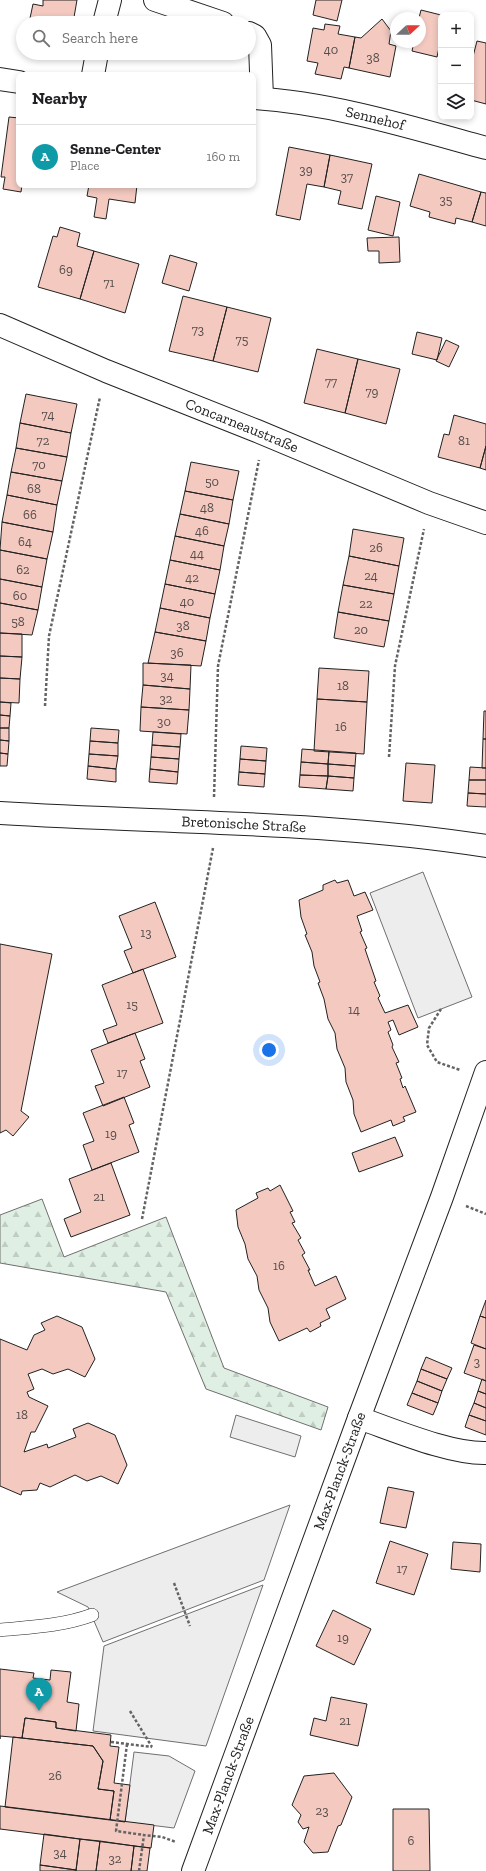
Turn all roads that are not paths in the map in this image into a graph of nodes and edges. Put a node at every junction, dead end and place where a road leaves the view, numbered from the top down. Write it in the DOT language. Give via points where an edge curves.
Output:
graph roads {
  1 [pos="110,0"];
  2 [pos="155,0"];
  3 [pos="106,16"];
  4 [pos="202,16"];
  5 [pos="256,38"];
  6 [pos="96,60"];
  7 [pos="94,72"];
  8 [pos="0,79"];
  9 [pos="16,82"];
  10 [pos="258,98"];
  11 [pos="486,148"];
  12 [pos="0,325"];
  13 [pos="486,523"];
  14 [pos="0,813"];
  15 [pos="486,846"];
  16 [pos="485,1075"];
  17 [pos="359,1418"];
  18 [pos="486,1453"];
  19 [pos="92,1615"];
  20 [pos="0,1630"];
  21 [pos="195,1870"];
  1 -- 3 [label="street"];
  2 -- 4 [label="street"];
  5 -- 10 [label="street, Sennehof" via="260,45"];
  6 -- 7 [label="street"];
  8 -- 9 [label="street"];
  10 -- 11 [label="street, Sennehof" via="352,114"];
  12 -- 13 [label="street, Concarneaustraße" via="429,503"];
  14 -- 15 [label="street, Bretonische Straße" via="213,822 386,833"];
  16 -- 17 [label="street, Max-Planck-Straße"];
  17 -- 18 [label="street" via="450,1448"];
  17 -- 21 [label="street, Max-Planck-Straße"];
  19 -- 20 [label="lane" via="56,1625"];
}
